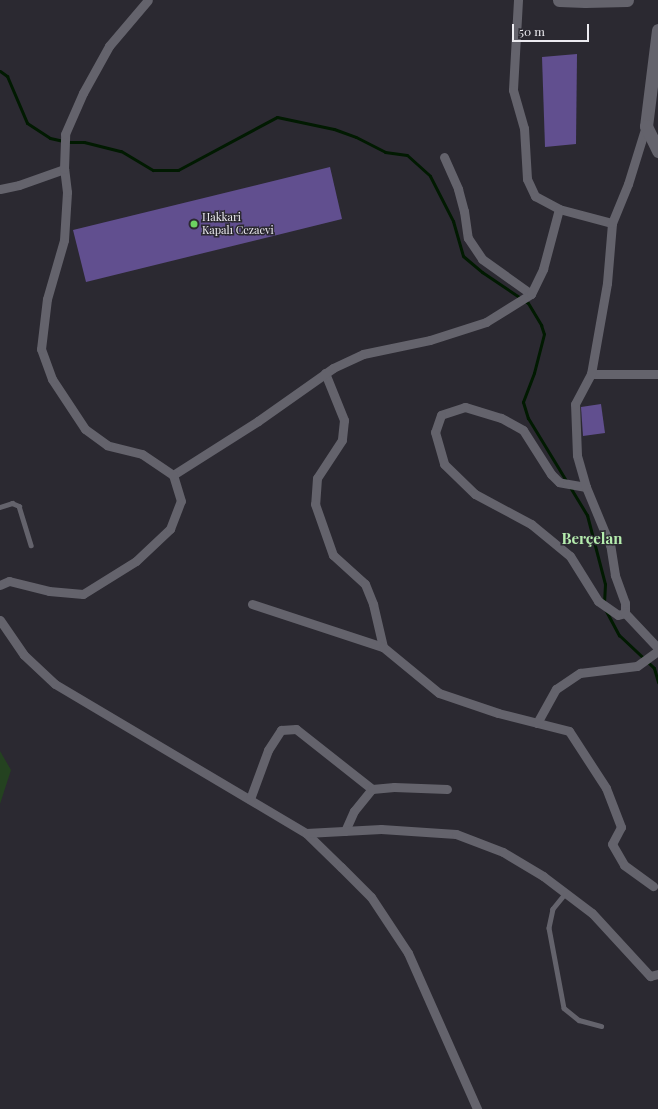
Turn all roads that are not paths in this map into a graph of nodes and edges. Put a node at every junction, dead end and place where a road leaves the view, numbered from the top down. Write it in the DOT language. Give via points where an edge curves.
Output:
graph roads {
  1 [pos="148,0"];
  2 [pos="518,0"];
  3 [pos="559,0"];
  4 [pos="624,0"];
  5 [pos="627,0"];
  6 [pos="658,30"];
  7 [pos="646,126"];
  8 [pos="658,151"];
  9 [pos="444,157"];
  10 [pos="64,169"];
  11 [pos="0,189"];
  12 [pos="559,209"];
  13 [pos="612,223"];
  14 [pos="531,294"];
  15 [pos="325,374"];
  16 [pos="591,374"];
  17 [pos="658,374"];
  18 [pos="173,475"];
  19 [pos="586,487"];
  20 [pos="0,507"];
  21 [pos="31,545"];
  22 [pos="0,585"];
  23 [pos="252,604"];
  24 [pos="625,613"];
  25 [pos="0,620"];
  26 [pos="383,646"];
  27 [pos="658,650"];
  28 [pos="537,723"];
  29 [pos="446,789"];
  30 [pos="372,790"];
  31 [pos="250,799"];
  32 [pos="345,831"];
  33 [pos="306,833"];
  34 [pos="652,886"];
  35 [pos="566,893"];
  36 [pos="658,974"];
  37 [pos="601,1026"];
  38 [pos="477,1109"];
  1 -- 10 [label="street" via="109,46 83,93 66,134"];
  2 -- 12 [label="street" via="513,90 524,128 527,179 535,196"];
  3 -- 4 [label="main road"];
  4 -- 5 [label="main road"];
  6 -- 7 [label="main road"];
  7 -- 8 [label="main road"];
  7 -- 13 [label="street" via="628,184"];
  9 -- 14 [label="street" via="458,189 468,238 482,259"];
  10 -- 11 [label="street"];
  10 -- 18 [label="street" via="67,192 64,240 47,299 41,349 52,378 84,429 107,445 142,454"];
  12 -- 13 [label="street"];
  12 -- 14 [label="street" via="543,269"];
  13 -- 16 [label="street" via="607,282"];
  14 -- 15 [label="street" via="486,322 430,340 363,354"];
  15 -- 18 [label="street" via="258,421"];
  15 -- 26 [label="street" via="344,420 342,440 316,478 315,504 333,555 365,584 373,604"];
  16 -- 17 [label="street"];
  16 -- 19 [label="street" via="575,404 577,455"];
  18 -- 22 [label="street" via="181,501 170,529 136,561 83,594 49,591 9,582"];
  19 -- 24 [label="street" via="610,545 615,575 625,603"];
  19 -- 24 [label="street" via="559,482 551,474 523,430 501,418 465,407 441,415 435,432 444,464 475,494 531,524 570,556 598,601 618,614"];
  20 -- 21 [label="lane" via="12,503 19,506"];
  23 -- 26 [label="street"];
  24 -- 27 [label="street"];
  25 -- 31 [label="street" via="24,655 56,684"];
  26 -- 28 [label="street" via="439,693"];
  27 -- 28 [label="street" via="637,666 580,673 556,689"];
  28 -- 34 [label="street" via="569,731 606,788 621,827 612,844 624,864"];
  29 -- 30 [label="street" via="394,787"];
  30 -- 31 [label="street" via="296,729 281,730 268,750"];
  30 -- 32 [label="street" via="354,811"];
  31 -- 33 [label="street"];
  32 -- 33 [label="street"];
  32 -- 35 [label="street" via="382,829 456,834 503,852"];
  33 -- 38 [label="street" via="371,897 408,953"];
  35 -- 36 [label="street" via="592,913 650,976"];
  35 -- 37 [label="lane" via="553,909 549,928 564,1008 579,1020"];
}
